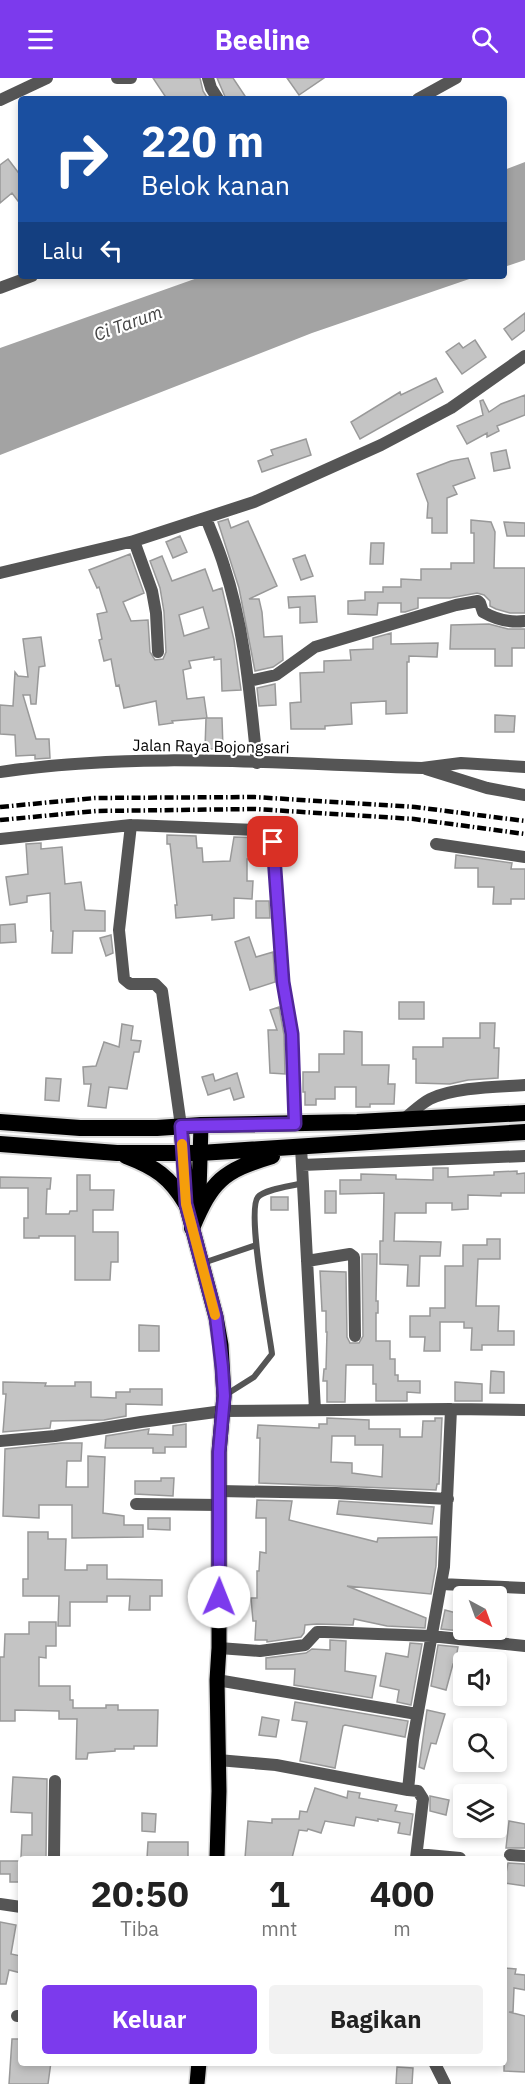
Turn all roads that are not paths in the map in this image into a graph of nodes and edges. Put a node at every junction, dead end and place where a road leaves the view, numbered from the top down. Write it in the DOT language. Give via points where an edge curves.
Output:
graph roads {
  1 [pos="47,78"];
  2 [pos="117,78"];
  3 [pos="131,78"];
  4 [pos="208,78"];
  5 [pos="456,78"];
  6 [pos="216,96"];
  7 [pos="423,96"];
  8 [pos="0,100"];
  9 [pos="24,279"];
  10 [pos="0,288"];
  11 [pos="525,356"];
  12 [pos="206,518"];
  13 [pos="134,541"];
  14 [pos="0,573"];
  15 [pos="525,621"];
  16 [pos="158,652"];
  17 [pos="249,681"];
  18 [pos="257,763"];
  19 [pos="525,767"];
  20 [pos="422,768"];
  21 [pos="0,772"];
  22 [pos="525,795"];
  23 [pos="131,825"];
  24 [pos="0,839"];
  25 [pos="436,844"];
  26 [pos="525,857"];
  27 [pos="525,1085"];
  28 [pos="525,1113"];
  29 [pos="404,1120"];
  30 [pos="0,1122"];
  31 [pos="295,1124"];
  32 [pos="201,1125"];
  33 [pos="181,1126"];
  34 [pos="525,1132"];
  35 [pos="0,1144"];
  36 [pos="301,1147"];
  37 [pos="117,1153"];
  38 [pos="183,1153"];
  39 [pos="200,1153"];
  40 [pos="525,1156"];
  41 [pos="302,1165"];
  42 [pos="303,1183"];
  43 [pos="186,1204"];
  44 [pos="192,1228"];
  45 [pos="256,1245"];
  46 [pos="307,1261"];
  47 [pos="202,1263"];
  48 [pos="355,1336"];
  49 [pos="224,1404"];
  50 [pos="451,1409"];
  51 [pos="315,1410"];
  52 [pos="525,1410"];
  53 [pos="0,1441"];
  54 [pos="220,1498"];
  55 [pos="447,1498"];
  56 [pos="136,1504"];
  57 [pos="441,1584"];
  58 [pos="525,1588"];
  59 [pos="431,1636"];
  60 [pos="525,1646"];
  61 [pos="219,1648"];
  62 [pos="217,1680"];
  63 [pos="417,1714"];
  64 [pos="218,1760"];
  65 [pos="55,1780"];
  66 [pos="408,1790"];
  67 [pos="54,1856"];
  68 [pos="217,1856"];
  69 [pos="417,1856"];
  70 [pos="510,1856"];
  71 [pos="525,1856"];
  72 [pos="0,1905"];
  73 [pos="18,1907"];
  74 [pos="198,2066"];
  75 [pos="436,2066"];
  76 [pos="196,2084"];
  77 [pos="445,2084"];
  1 -- 8 [label="street"];
  2 -- 3 [label="street"];
  4 -- 6 [label="street"];
  5 -- 7 [label="street"];
  9 -- 10 [label="street"];
  11 -- 12 [label="street" via="451,408 381,445 254,502"];
  12 -- 13 [label="street"];
  12 -- 17 [label="street" via="224,566"];
  13 -- 14 [label="street"];
  13 -- 16 [label="street" via="152,591"];
  15 -- 17 [label="street" via="510,623 489,616 478,601 456,605 315,647 276,675"];
  17 -- 18 [label="street"];
  18 -- 20 [label="street, Jalan Raya Bojongsari"];
  18 -- 21 [label="street, Jalan Raya Bojongsari" via="102,761"];
  19 -- 20 [label="street, Jalan Raya Bojongsari" via="461,763"];
  20 -- 22 [label="street, Jalan Raya Bojongsari"];
  23 -- 24 [label="street"];
  23 -- 31 [label="street" via="277,831 283,982 292,1034"];
  23 -- 33 [label="street" via="120,903 124,979 130,984 156,984 162,991"];
  25 -- 26 [label="street"];
  27 -- 29 [label="street" via="438,1096 421,1104"];
  28 -- 29 [label="highway"];
  29 -- 31 [label="highway"];
  30 -- 33 [label="highway" via="80,1128"];
  31 -- 32 [label="highway"];
  32 -- 33 [label="highway"];
  32 -- 39 [label="main road"];
  33 -- 38 [label="main road"];
  34 -- 36 [label="highway"];
  35 -- 37 [label="highway"];
  36 -- 39 [label="highway"];
  36 -- 41 [label="street"];
  36 -- 44 [label="highway" via="252,1162 224,1177 212,1187"];
  37 -- 38 [label="highway"];
  37 -- 43 [label="highway" via="167,1178"];
  38 -- 39 [label="highway"];
  38 -- 43 [label="main road"];
  39 -- 44 [label="main road" via="199,1192"];
  40 -- 41 [label="street"];
  41 -- 42 [label="street"];
  42 -- 45 [label="lane" via="256,1198"];
  42 -- 46 [label="street"];
  43 -- 44 [label="main road"];
  44 -- 47 [label="main road"];
  45 -- 47 [label="lane"];
  45 -- 49 [label="lane" via="272,1354"];
  46 -- 48 [label="street" via="350,1254 354,1257"];
  46 -- 51 [label="street"];
  47 -- 49 [label="main road" via="216,1317"];
  49 -- 51 [label="street"];
  49 -- 53 [label="street" via="141,1422"];
  49 -- 54 [label="main road"];
  50 -- 51 [label="street"];
  50 -- 52 [label="street"];
  50 -- 55 [label="street"];
  54 -- 55 [label="street" via="336,1493"];
  54 -- 56 [label="street"];
  54 -- 61 [label="main road"];
  55 -- 57 [label="street"];
  57 -- 58 [label="street"];
  57 -- 59 [label="street"];
  59 -- 60 [label="street"];
  59 -- 61 [label="street" via="317,1632 305,1645 260,1651"];
  59 -- 63 [label="street"];
  61 -- 62 [label="main road"];
  62 -- 63 [label="street"];
  62 -- 64 [label="main road"];
  63 -- 66 [label="street"];
  64 -- 66 [label="street" via="276,1765"];
  64 -- 68 [label="main road"];
  65 -- 67 [label="street"];
  66 -- 69 [label="street" via="418,1791 423,1799"];
  70 -- 71 [label="street"];
  72 -- 73 [label="street"];
  74 -- 76 [label="main road"];
  75 -- 77 [label="street"];
}
